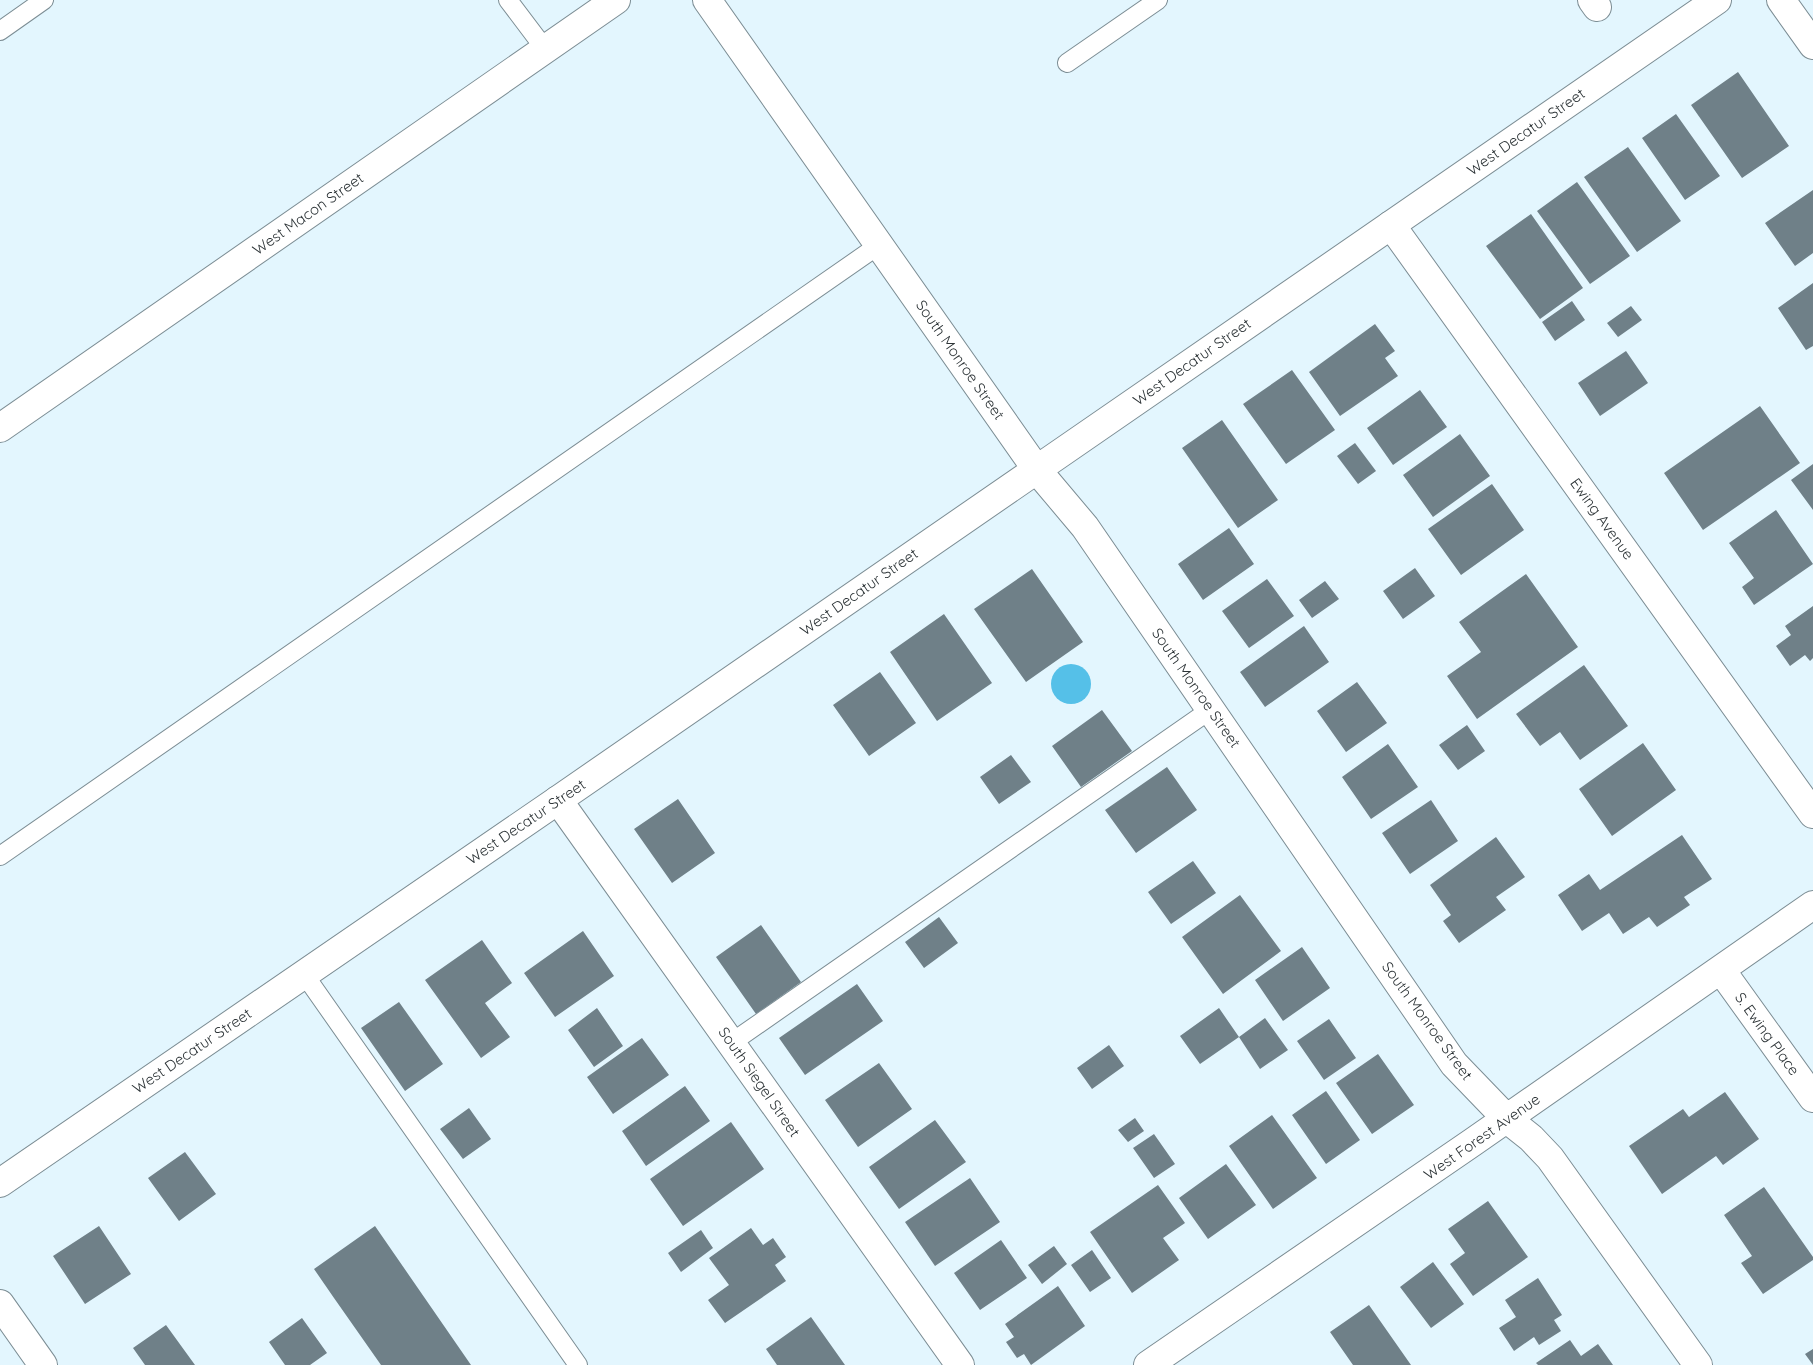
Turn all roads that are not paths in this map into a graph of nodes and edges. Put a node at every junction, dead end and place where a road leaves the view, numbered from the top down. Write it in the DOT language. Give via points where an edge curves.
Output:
graph roads {
  1 [pos="44,0"];
  2 [pos="508,0"];
  3 [pos="616,0"];
  4 [pos="707,0"];
  5 [pos="1158,0"];
  6 [pos="1717,0"];
  7 [pos="1781,0"];
  8 [pos="0,31"];
  9 [pos="1813,45"];
  10 [pos="545,49"];
  11 [pos="1067,63"];
  12 [pos="1391,224"];
  13 [pos="879,245"];
  14 [pos="0,428"];
  15 [pos="1037,470"];
  16 [pos="1210,710"];
  17 [pos="558,800"];
  18 [pos="1813,814"];
  19 [pos="0,856"];
  20 [pos="1813,906"];
  21 [pos="1721,970"];
  22 [pos="304,974"];
  23 [pos="731,1043"];
  24 [pos="1813,1098"];
  25 [pos="1507,1119"];
  26 [pos="0,1182"];
  27 [pos="0,1304"];
  28 [pos="43,1365"];
  29 [pos="578,1365"];
  30 [pos="960,1365"];
  31 [pos="1148,1365"];
  32 [pos="1698,1365"];
  1 -- 8 [label="lane"];
  2 -- 10 [label="lane"];
  3 -- 10 [label="street, West Macon Street"];
  4 -- 13 [label="street, South Monroe Street"];
  5 -- 11 [label="lane"];
  6 -- 12 [label="street, West Decatur Street"];
  7 -- 9 [label="street"];
  10 -- 14 [label="street, West Macon Street"];
  12 -- 15 [label="street, West Decatur Street"];
  12 -- 18 [label="street, Ewing Avenue"];
  13 -- 15 [label="street, South Monroe Street"];
  13 -- 19 [label="lane"];
  15 -- 16 [label="street, South Monroe Street" via="1085,527"];
  15 -- 17 [label="street, West Decatur Street"];
  16 -- 23 [label="lane"];
  16 -- 25 [label="street, South Monroe Street" via="1454,1064"];
  17 -- 22 [label="street, West Decatur Street"];
  17 -- 23 [label="street, South Siegel Street"];
  20 -- 21 [label="street, West Forest Avenue"];
  21 -- 24 [label="street, S. Ewing Place"];
  21 -- 25 [label="street, West Forest Avenue"];
  22 -- 26 [label="street, West Decatur Street"];
  22 -- 29 [label="lane"];
  23 -- 30 [label="street, South Siegel Street"];
  25 -- 31 [label="street, West Forest Avenue"];
  25 -- 32 [label="street, South Monroe Street" via="1550,1158"];
  27 -- 28 [label="street"];
}
